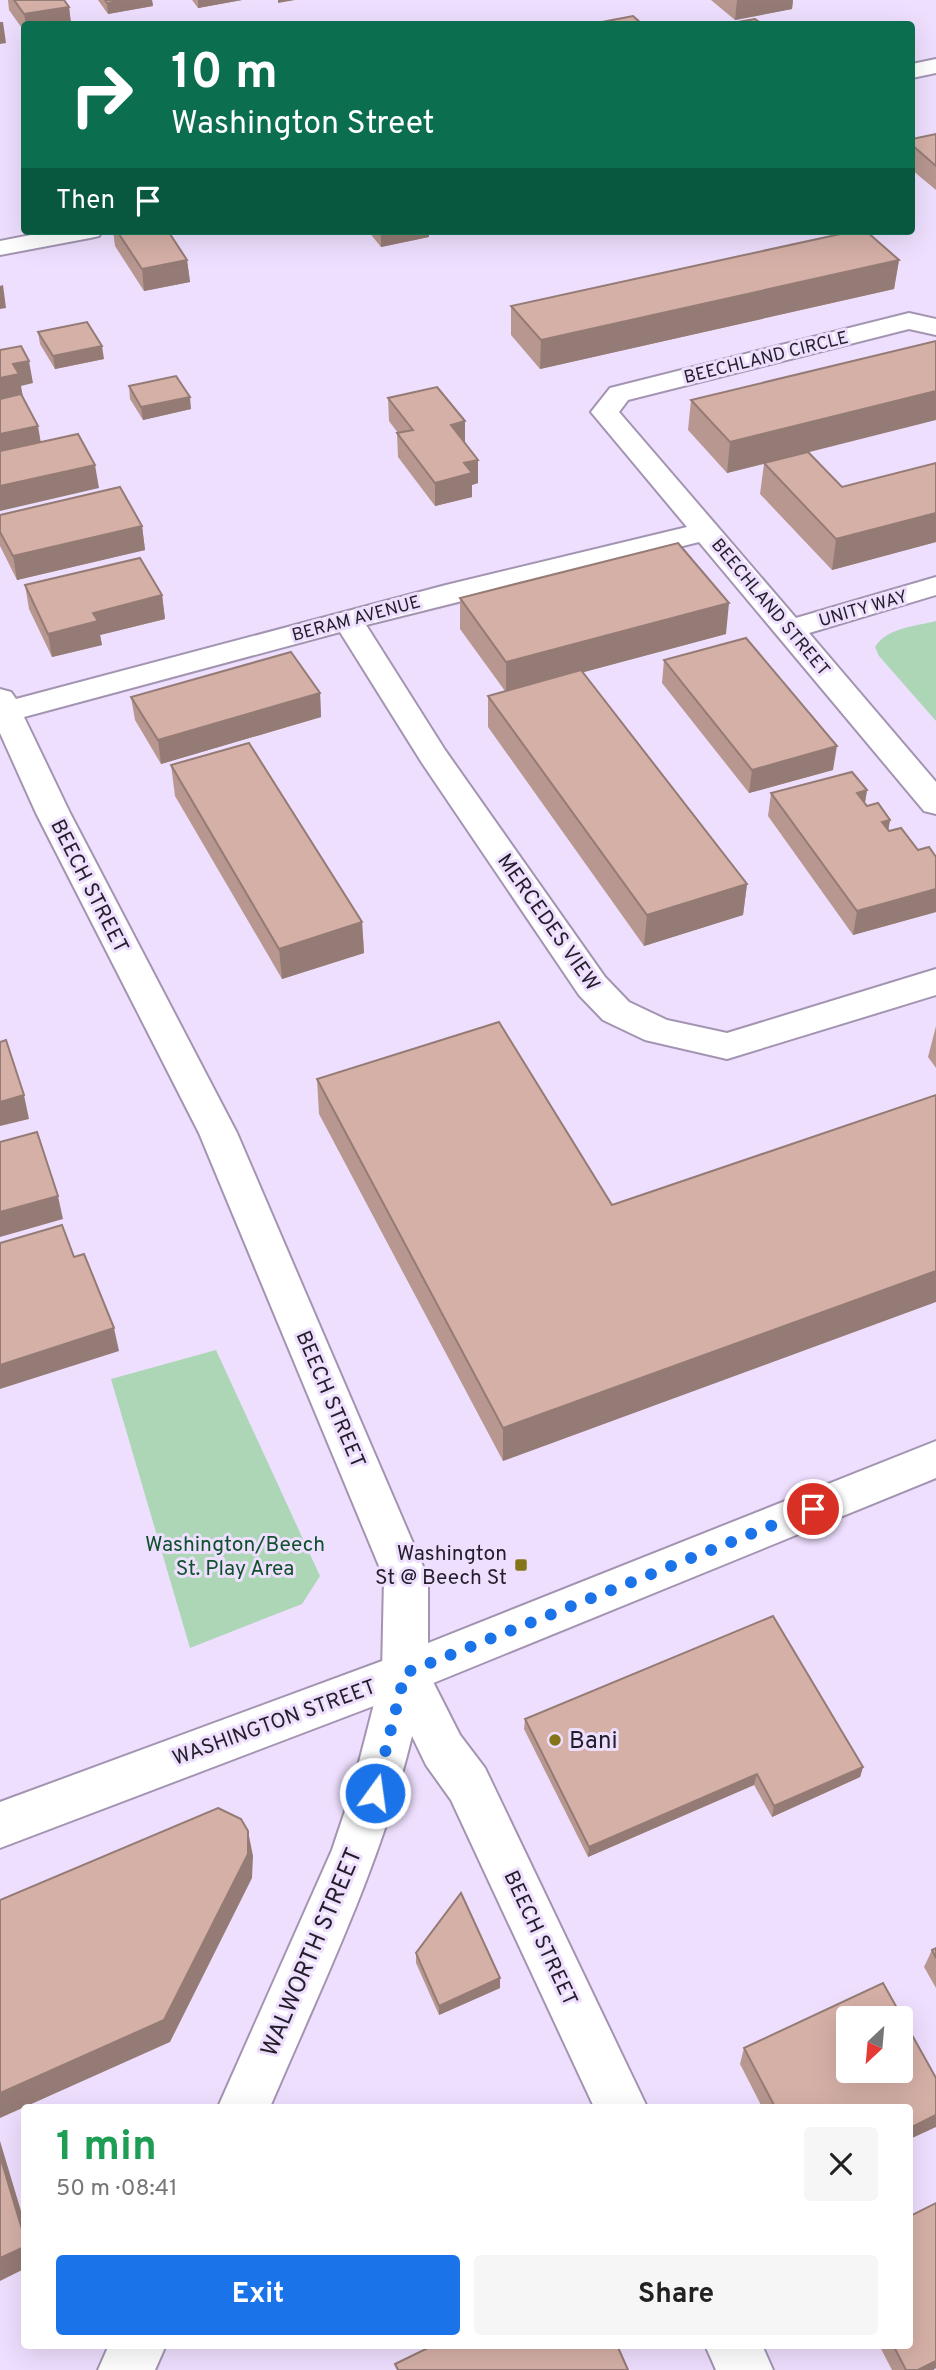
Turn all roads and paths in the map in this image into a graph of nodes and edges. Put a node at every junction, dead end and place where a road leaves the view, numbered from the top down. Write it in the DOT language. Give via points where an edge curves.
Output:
graph roads {
  1 [pos="936,66"];
  2 [pos="915,70"];
  3 [pos="69,235"];
  4 [pos="0,248"];
  5 [pos="936,327"];
  6 [pos="605,412"];
  7 [pos="707,531"];
  8 [pos="936,586"];
  9 [pos="348,620"];
  10 [pos="790,629"];
  11 [pos="4,705"];
  12 [pos="936,803"];
  13 [pos="936,982"];
  14 [pos="936,1459"];
  15 [pos="405,1673"];
  16 [pos="0,1825"];
  17 [pos="245,2104"];
  18 [pos="620,2104"];
  19 [pos="136,2349"];
  20 [pos="735,2349"];
  21 [pos="126,2370"];
  22 [pos="745,2370"];
  1 -- 2 [label="street"];
  3 -- 4 [label="street"];
  5 -- 6 [label="street, BEECHLAND CIRCLE" via="909,321 619,394"];
  6 -- 7 [label="street, BEECHLAND STREET"];
  7 -- 9 [label="street, BERAM AVENUE"];
  7 -- 10 [label="street, BEECHLAND STREET"];
  8 -- 10 [label="street, UNITY WAY"];
  9 -- 11 [label="street, BERAM AVENUE"];
  9 -- 13 [label="street, MERCEDES VIEW" via="449,779 592,986 616,1011 658,1031 727,1046"];
  10 -- 12 [label="street, BEECHLAND STREET"];
  11 -- 15 [label="street, BEECH STREET" via="53,813 219,1133 407,1578"];
  14 -- 15 [label="street, WASHINGTON STREET"];
  15 -- 16 [label="street, WASHINGTON STREET"];
  15 -- 17 [label="street, WALWORTH STREET" via="355,1852"];
  15 -- 18 [label="street, BEECH STREET" via="443,1750 468,1784"];
  19 -- 21 [label="street"];
  20 -- 22 [label="street"];
}
